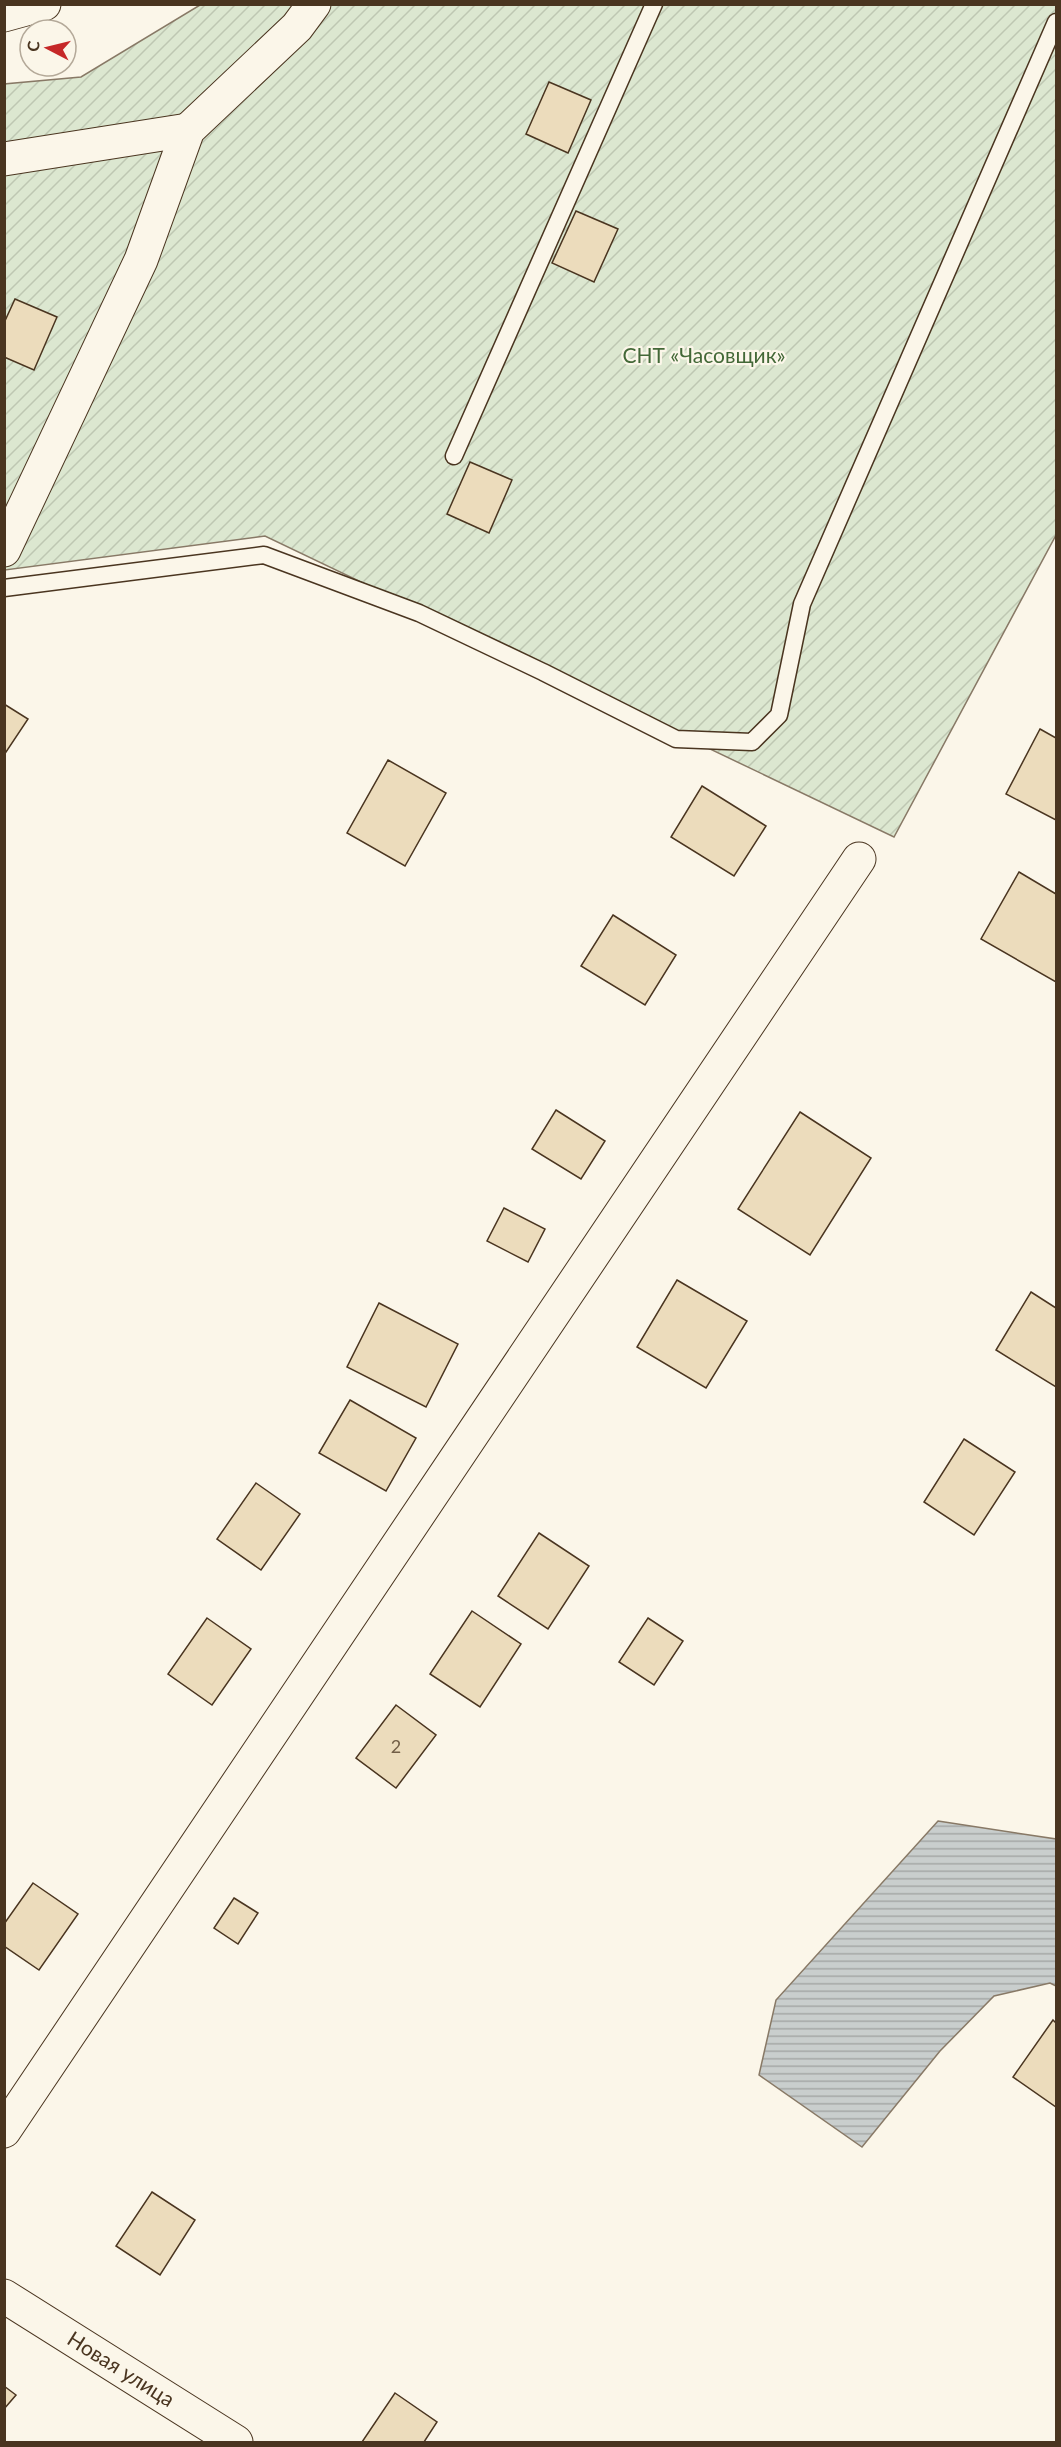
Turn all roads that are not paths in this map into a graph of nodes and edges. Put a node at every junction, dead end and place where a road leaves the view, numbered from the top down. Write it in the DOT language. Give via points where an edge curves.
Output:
graph roads {
  1 [pos="44,4"];
  2 [pos="314,4"];
  3 [pos="654,4"];
  4 [pos="4,15"];
  5 [pos="1056,22"];
  6 [pos="188,130"];
  7 [pos="4,159"];
  8 [pos="454,456"];
  9 [pos="4,550"];
  10 [pos="4,588"];
  11 [pos="859,859"];
  12 [pos="4,2131"];
  13 [pos="4,2296"];
  14 [pos="236,2442"];
  1 -- 4 [label="street"];
  2 -- 6 [label="street" via="297,27"];
  3 -- 8 [label="lane"];
  5 -- 10 [label="lane" via="802,604 779,715 752,742 676,739 419,613 264,555"];
  6 -- 7 [label="street"];
  6 -- 9 [label="street" via="141,260"];
  11 -- 12 [label="street"];
  13 -- 14 [label="street, Новая улица"];
}
